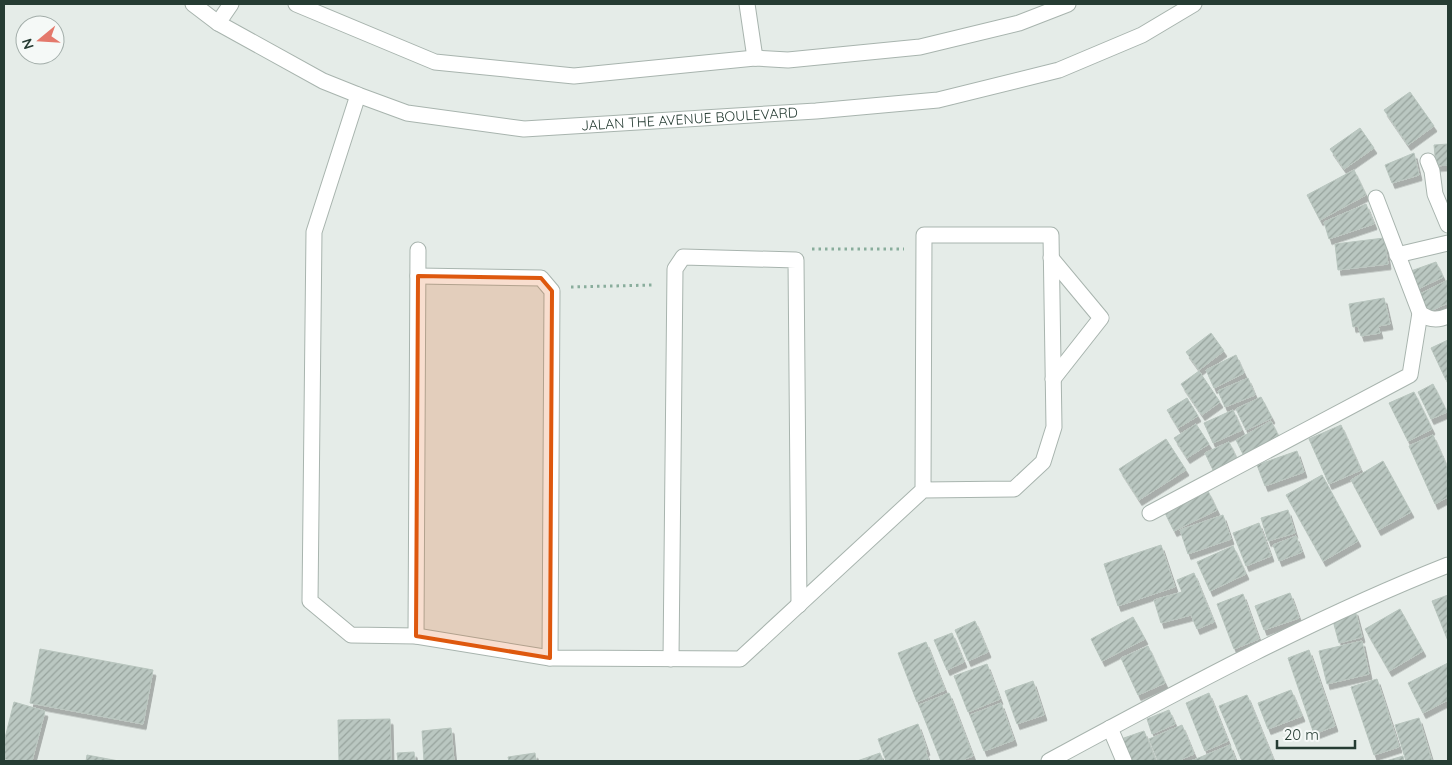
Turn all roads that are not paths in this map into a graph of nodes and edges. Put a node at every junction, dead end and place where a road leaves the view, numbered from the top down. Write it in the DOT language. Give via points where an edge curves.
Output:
graph roads {
  1 [pos="193,4"];
  2 [pos="231,4"];
  3 [pos="296,4"];
  4 [pos="748,4"];
  5 [pos="1068,4"];
  6 [pos="1194,4"];
  7 [pos="218,23"];
  8 [pos="755,58"];
  9 [pos="358,95"];
  10 [pos="1428,161"];
  11 [pos="1376,198"];
  12 [pos="1448,225"];
  13 [pos="1448,243"];
  14 [pos="418,250"];
  15 [pos="1397,255"];
  16 [pos="1051,258"];
  17 [pos="418,276"];
  18 [pos="1420,313"];
  19 [pos="1448,316"];
  20 [pos="1053,379"];
  21 [pos="923,490"];
  22 [pos="1150,513"];
  23 [pos="1448,565"];
  24 [pos="799,604"];
  25 [pos="416,636"];
  26 [pos="550,658"];
  27 [pos="671,659"];
  28 [pos="1110,728"];
  29 [pos="1049,761"];
  30 [pos="1124,761"];
  1 -- 7 [label="street, JALAN THE AVENUE BOULEVARD"];
  2 -- 7 [label="street"];
  3 -- 8 [label="street" via="435,62 574,76"];
  4 -- 8 [label="street"];
  5 -- 8 [label="street" via="1019,24 920,46 788,60"];
  6 -- 9 [label="street, JALAN THE AVENUE BOULEVARD" via="1142,35 1058,70 938,100 524,129 408,113"];
  7 -- 9 [label="street, JALAN THE AVENUE BOULEVARD" via="323,81"];
  9 -- 25 [label="street" via="314,232 310,601 351,635"];
  10 -- 12 [label="street" via="1435,194"];
  11 -- 15 [label="street"];
  13 -- 15 [label="street"];
  14 -- 17 [label="street"];
  15 -- 18 [label="street"];
  16 -- 20 [label="street"];
  16 -- 20 [label="street" via="1101,318"];
  16 -- 21 [label="street" via="1051,235 924,235"];
  17 -- 25 [label="street"];
  17 -- 26 [label="street" via="541,278 552,292"];
  18 -- 19 [label="street" via="1428,319 1440,320"];
  18 -- 22 [label="street" via="1410,375"];
  20 -- 21 [label="street" via="1054,427 1043,462 1014,489"];
  21 -- 24 [label="street"];
  23 -- 28 [label="street" via="1316,623"];
  24 -- 27 [label="street" via="740,659"];
  24 -- 27 [label="street" via="796,260 683,257 675,269"];
  25 -- 26 [label="street"];
  26 -- 27 [label="street"];
  28 -- 29 [label="street"];
  28 -- 30 [label="street"];
}
